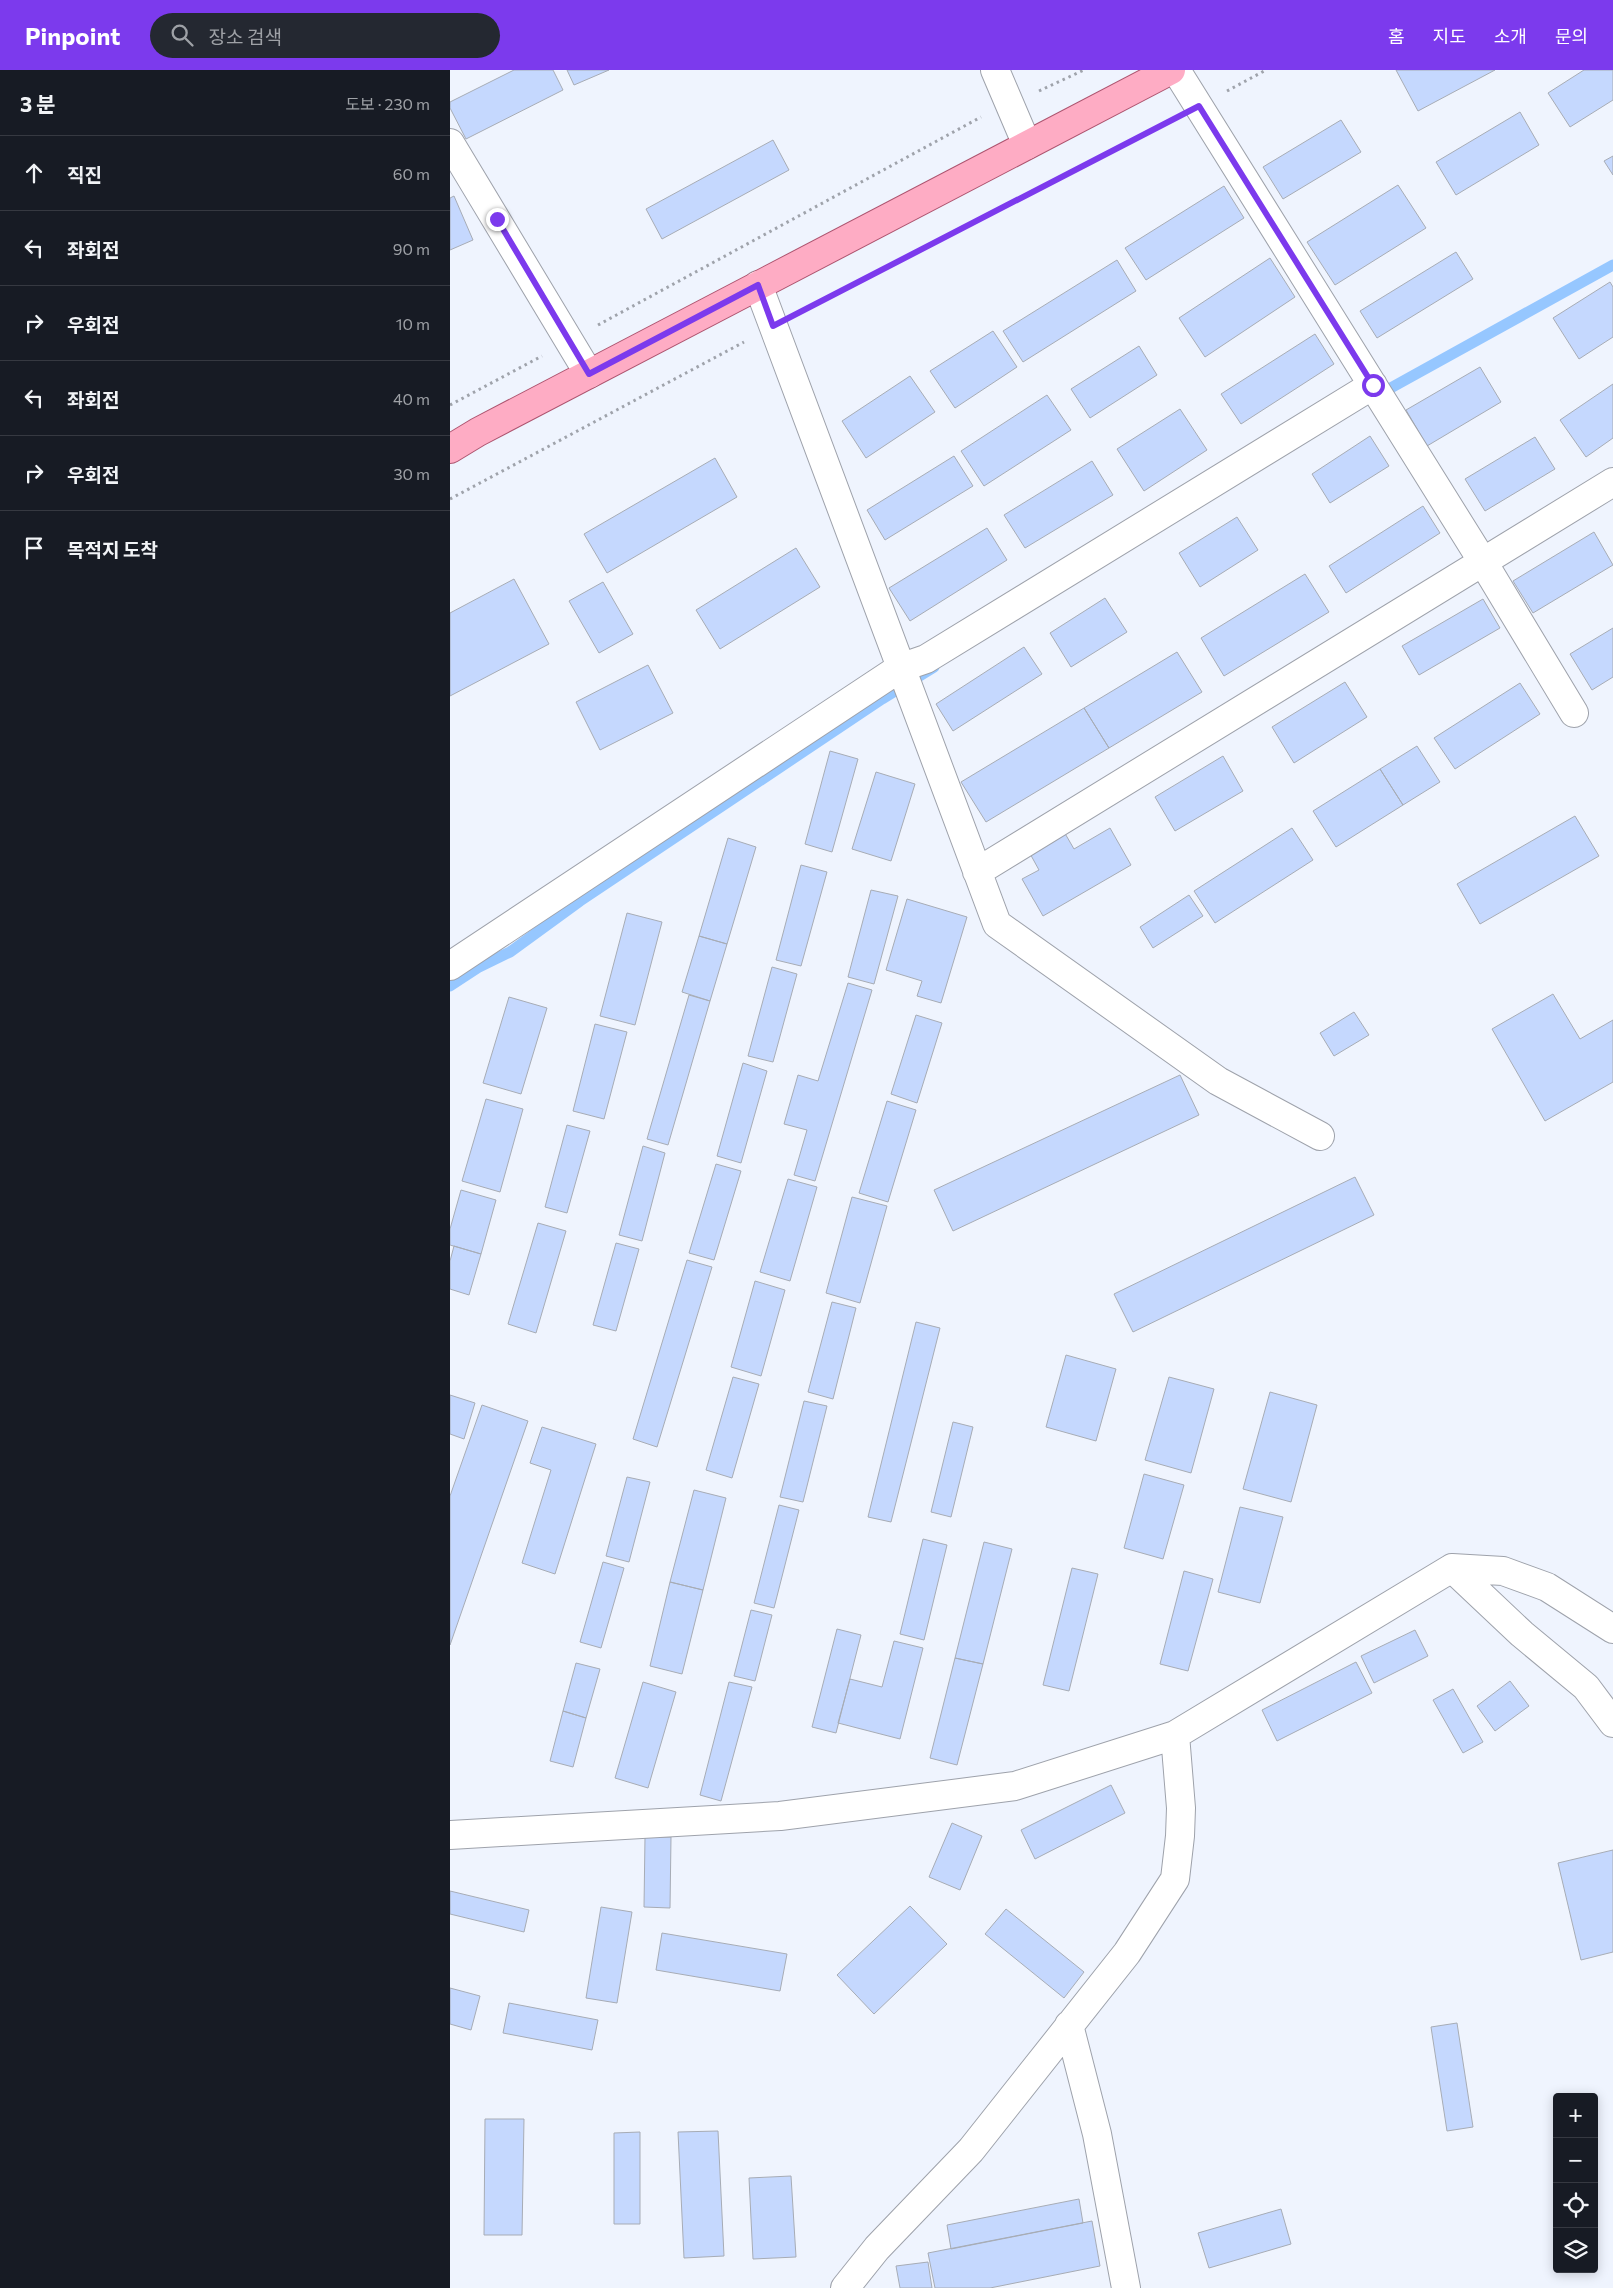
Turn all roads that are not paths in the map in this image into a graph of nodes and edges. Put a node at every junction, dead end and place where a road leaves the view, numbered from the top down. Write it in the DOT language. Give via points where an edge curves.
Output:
graph roads {
  1 [pos="994,70"];
  2 [pos="1171,70"];
  3 [pos="1176,70"];
  4 [pos="450,143"];
  5 [pos="1027,145"];
  6 [pos="758,285"];
  7 [pos="589,374"];
  8 [pos="1373,385"];
  9 [pos="450,449"];
  10 [pos="1613,482"];
  11 [pos="1483,562"];
  12 [pos="900,668"];
  13 [pos="1574,713"];
  14 [pos="977,872"];
  15 [pos="450,966"];
  16 [pos="1320,1136"];
  17 [pos="1452,1568"];
  18 [pos="1613,1629"];
  19 [pos="1613,1723"];
  20 [pos="1175,1735"];
  21 [pos="450,1835"];
  22 [pos="1069,2025"];
  23 [pos="845,2288"];
  24 [pos="1126,2288"];
  1 -- 5 [label="street"];
  2 -- 5 [label="main road"];
  3 -- 8 [label="street"];
  4 -- 7 [label="street"];
  5 -- 6 [label="main road"];
  6 -- 7 [label="main road"];
  6 -- 12 [label="street"];
  7 -- 9 [label="main road"];
  8 -- 11 [label="street"];
  8 -- 12 [label="street" via="926,659"];
  10 -- 11 [label="street"];
  11 -- 13 [label="street"];
  11 -- 14 [label="street"];
  12 -- 14 [label="street"];
  12 -- 15 [label="street"];
  14 -- 16 [label="street" via="996,924 1218,1081"];
  17 -- 18 [label="street" via="1503,1571 1548,1587"];
  17 -- 19 [label="street" via="1522,1634 1586,1687"];
  17 -- 20 [label="street"];
  20 -- 21 [label="street" via="1015,1786 780,1816"];
  20 -- 22 [label="street" via="1181,1808 1175,1879 1127,1953"];
  22 -- 23 [label="street" via="971,2150 877,2248"];
  22 -- 24 [label="street" via="1097,2134"];
}
